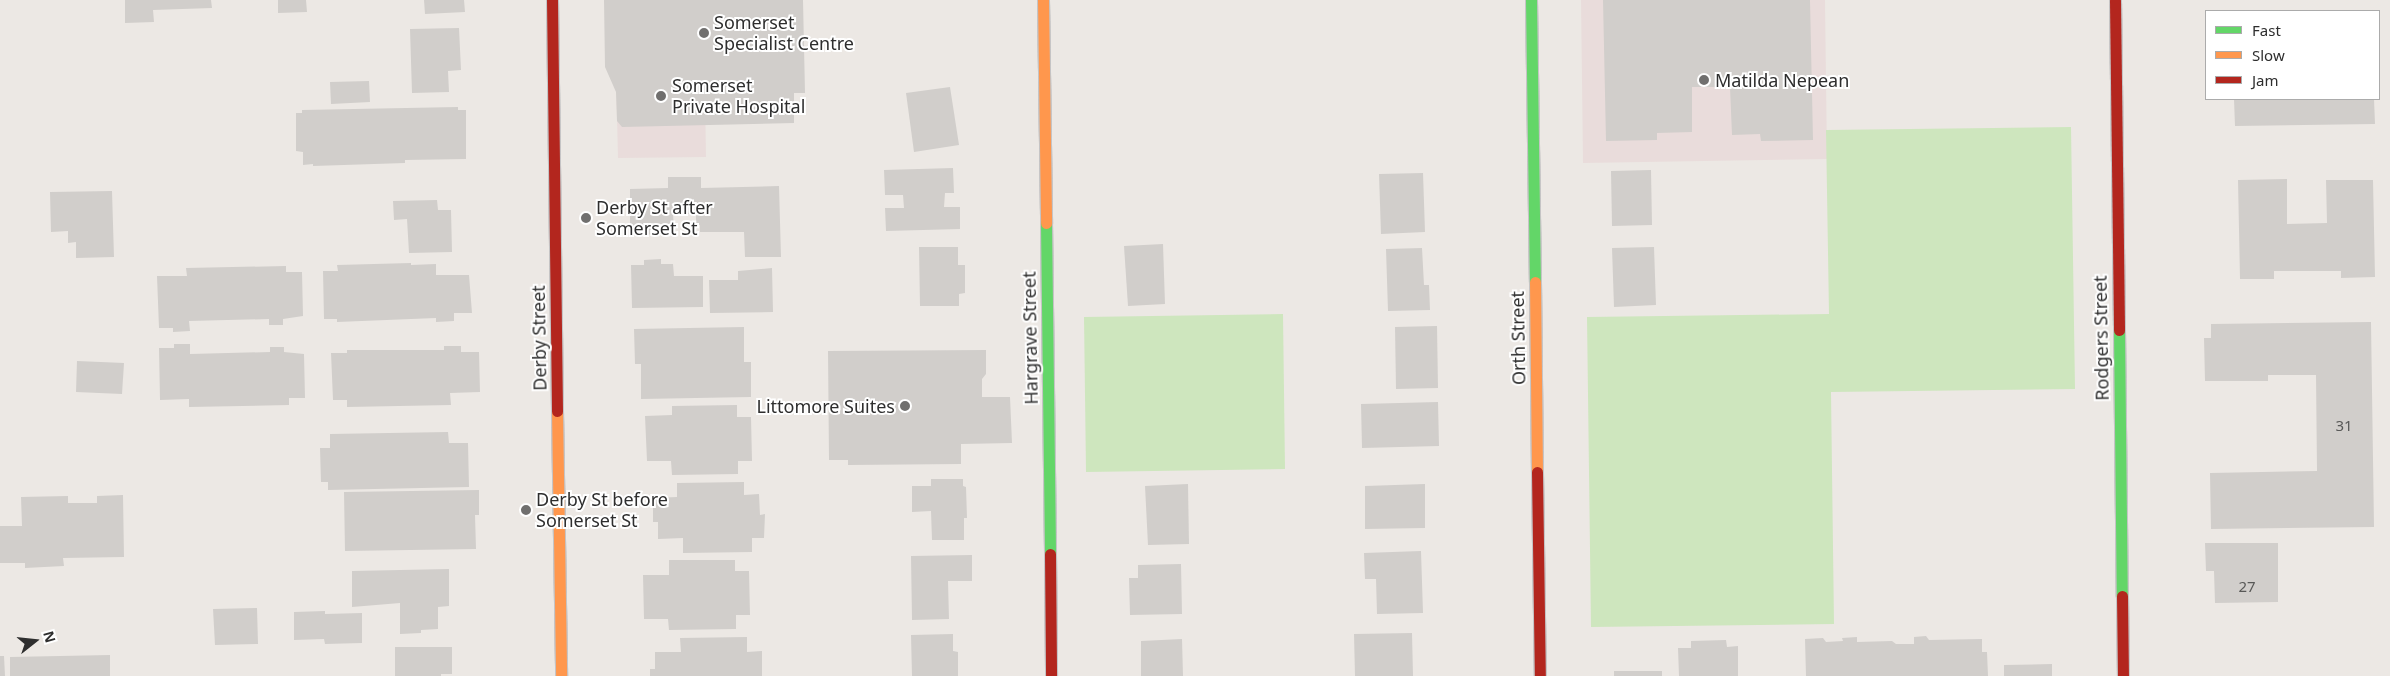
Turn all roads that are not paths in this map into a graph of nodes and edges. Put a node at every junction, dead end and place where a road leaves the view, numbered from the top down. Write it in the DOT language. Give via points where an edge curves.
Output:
graph roads {
  1 [pos="552,0"];
  2 [pos="1044,0"];
  3 [pos="1531,0"];
  4 [pos="2115,0"];
  5 [pos="561,676"];
  6 [pos="1051,676"];
  7 [pos="1540,676"];
  8 [pos="2123,676"];
  1 -- 5 [label="street, Derby Street"];
  2 -- 6 [label="street, Hargrave Street"];
  3 -- 7 [label="street, Orth Street"];
  4 -- 8 [label="street, Rodgers Street"];
}
